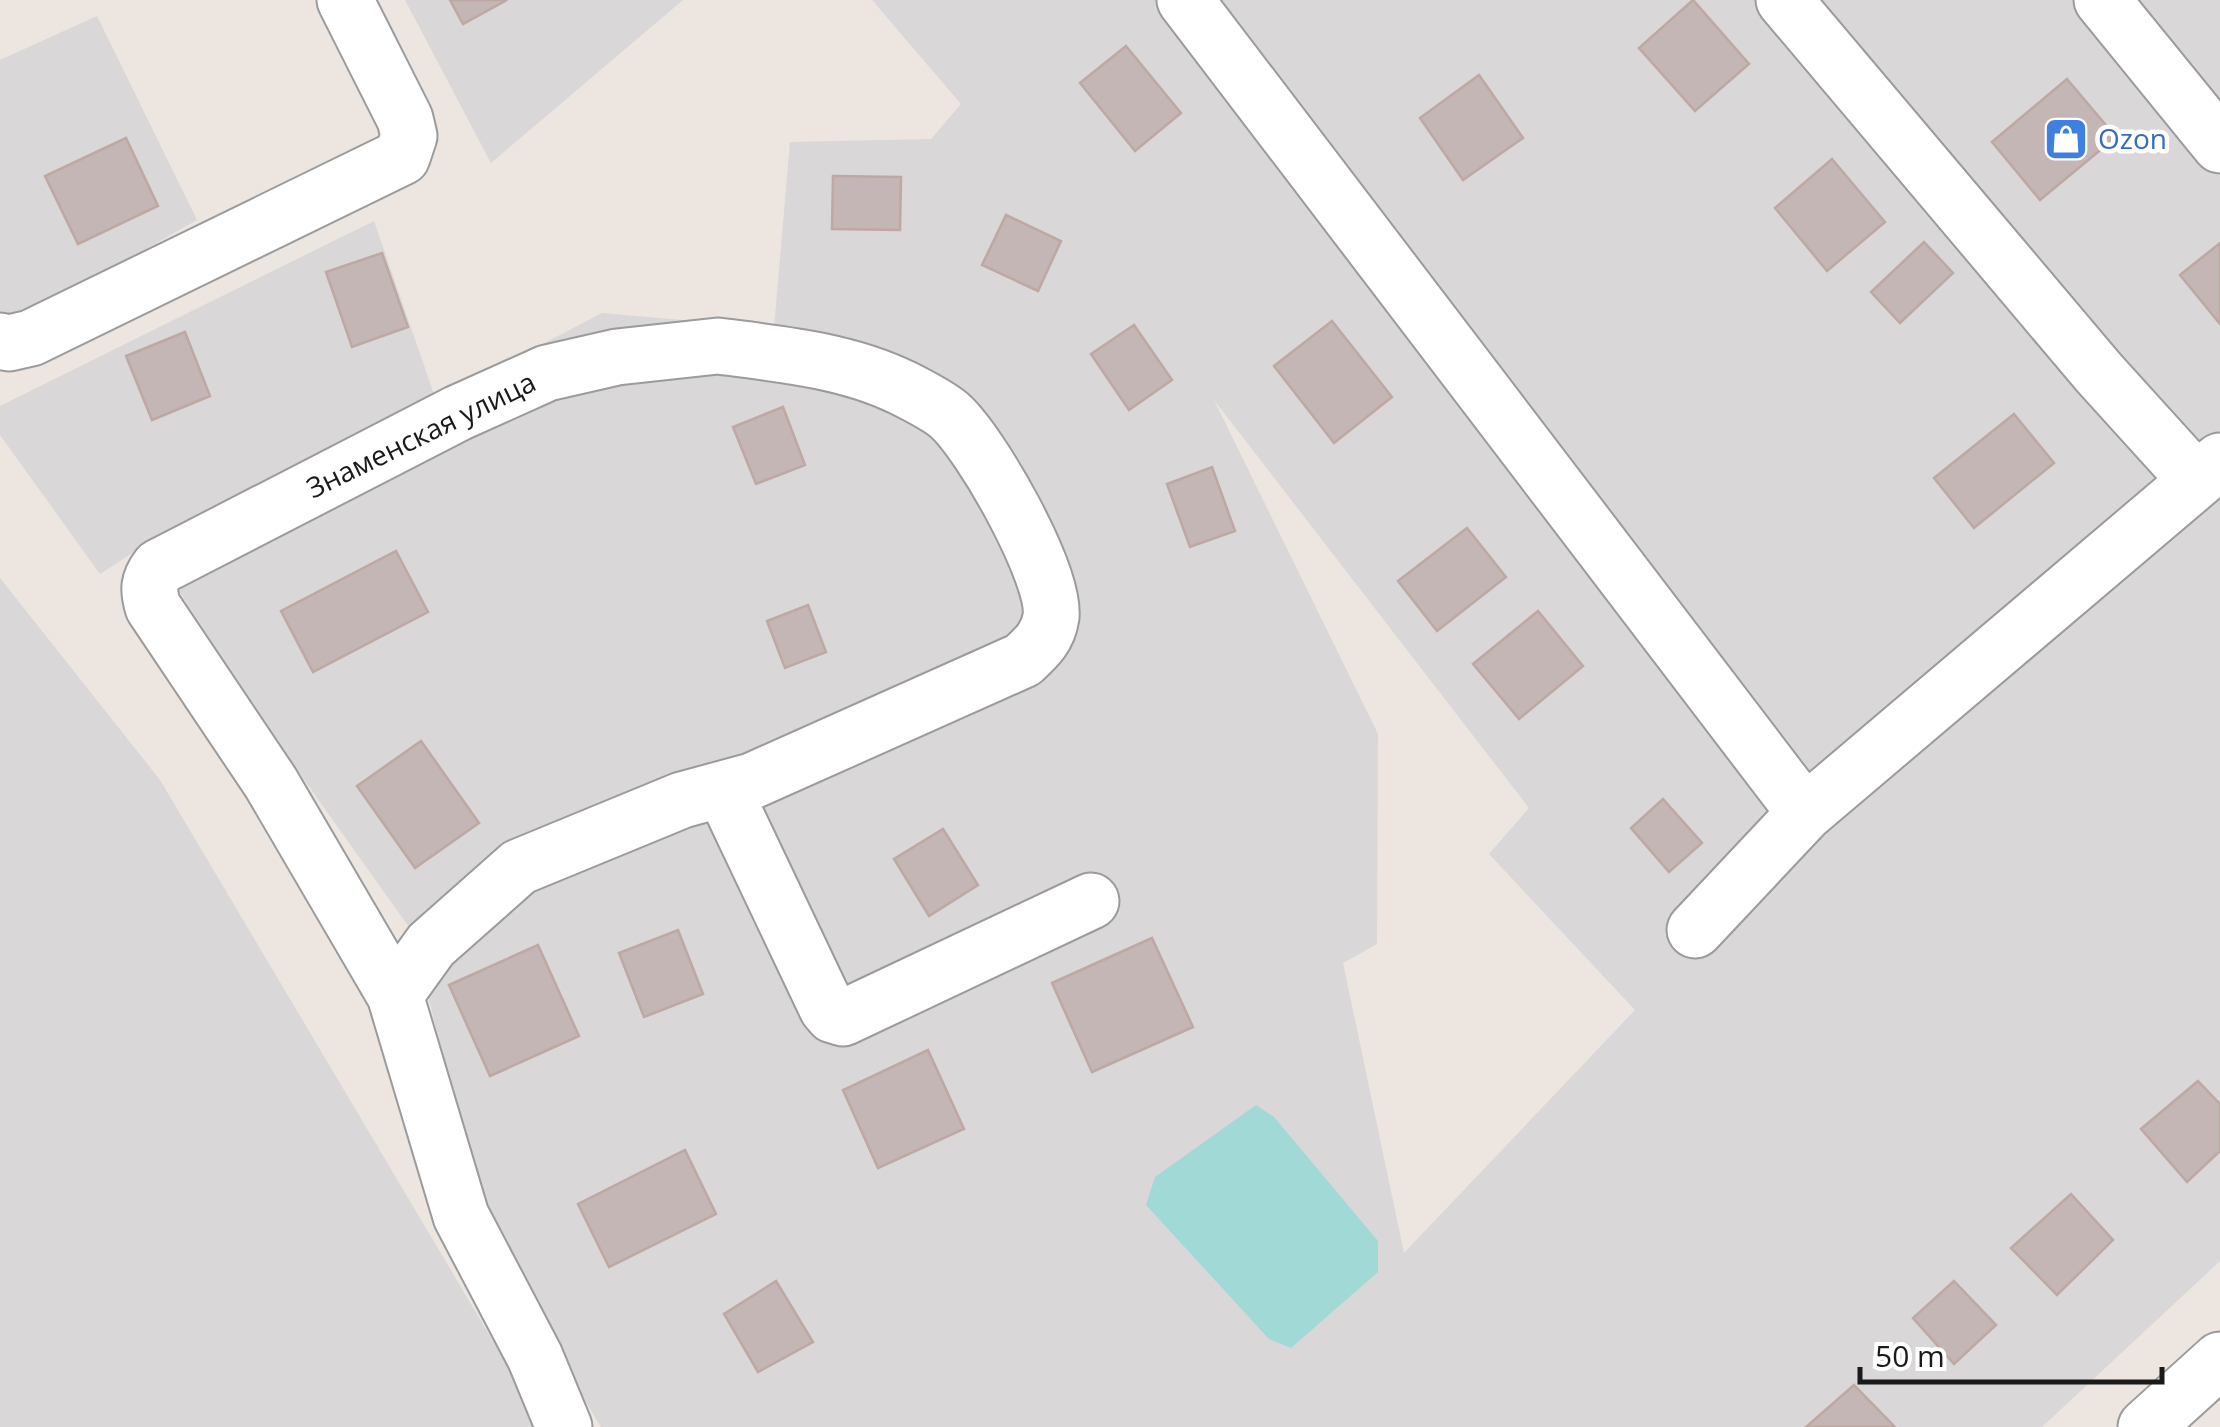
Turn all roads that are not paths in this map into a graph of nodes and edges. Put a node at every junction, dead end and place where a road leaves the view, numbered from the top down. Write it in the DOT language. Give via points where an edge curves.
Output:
graph roads {
  1 [pos="345,0"];
  2 [pos="1185,0"];
  3 [pos="1784,0"];
  4 [pos="2102,0"];
  5 [pos="2220,145"];
  6 [pos="0,341"];
  7 [pos="2208,470"];
  8 [pos="723,789"];
  9 [pos="1805,813"];
  10 [pos="1091,901"];
  11 [pos="1695,930"];
  12 [pos="395,995"];
  13 [pos="2220,1360"];
  14 [pos="564,1427"];
  15 [pos="2146,1427"];
  1 -- 6 [label="street" via="406,119 402,157 31,338"];
  2 -- 9 [label="street"];
  3 -- 7 [label="street" via="2099,373"];
  4 -- 5 [label="street"];
  7 -- 9 [label="street"];
  8 -- 10 [label="street" via="833,1015 843,1018"];
  8 -- 12 [label="street, Знаменская улица" via="518,866 431,945"];
  8 -- 12 [label="street, Знаменская улица" via="1023,660 1043,642 1052,614 1042,569 997,479 950,416 902,387 815,358 718,346 547,373 159,567 148,584 154,607 271,784"];
  9 -- 11 [label="street"];
  12 -- 14 [label="street" via="461,1216"];
  13 -- 15 [label="street"];
}
